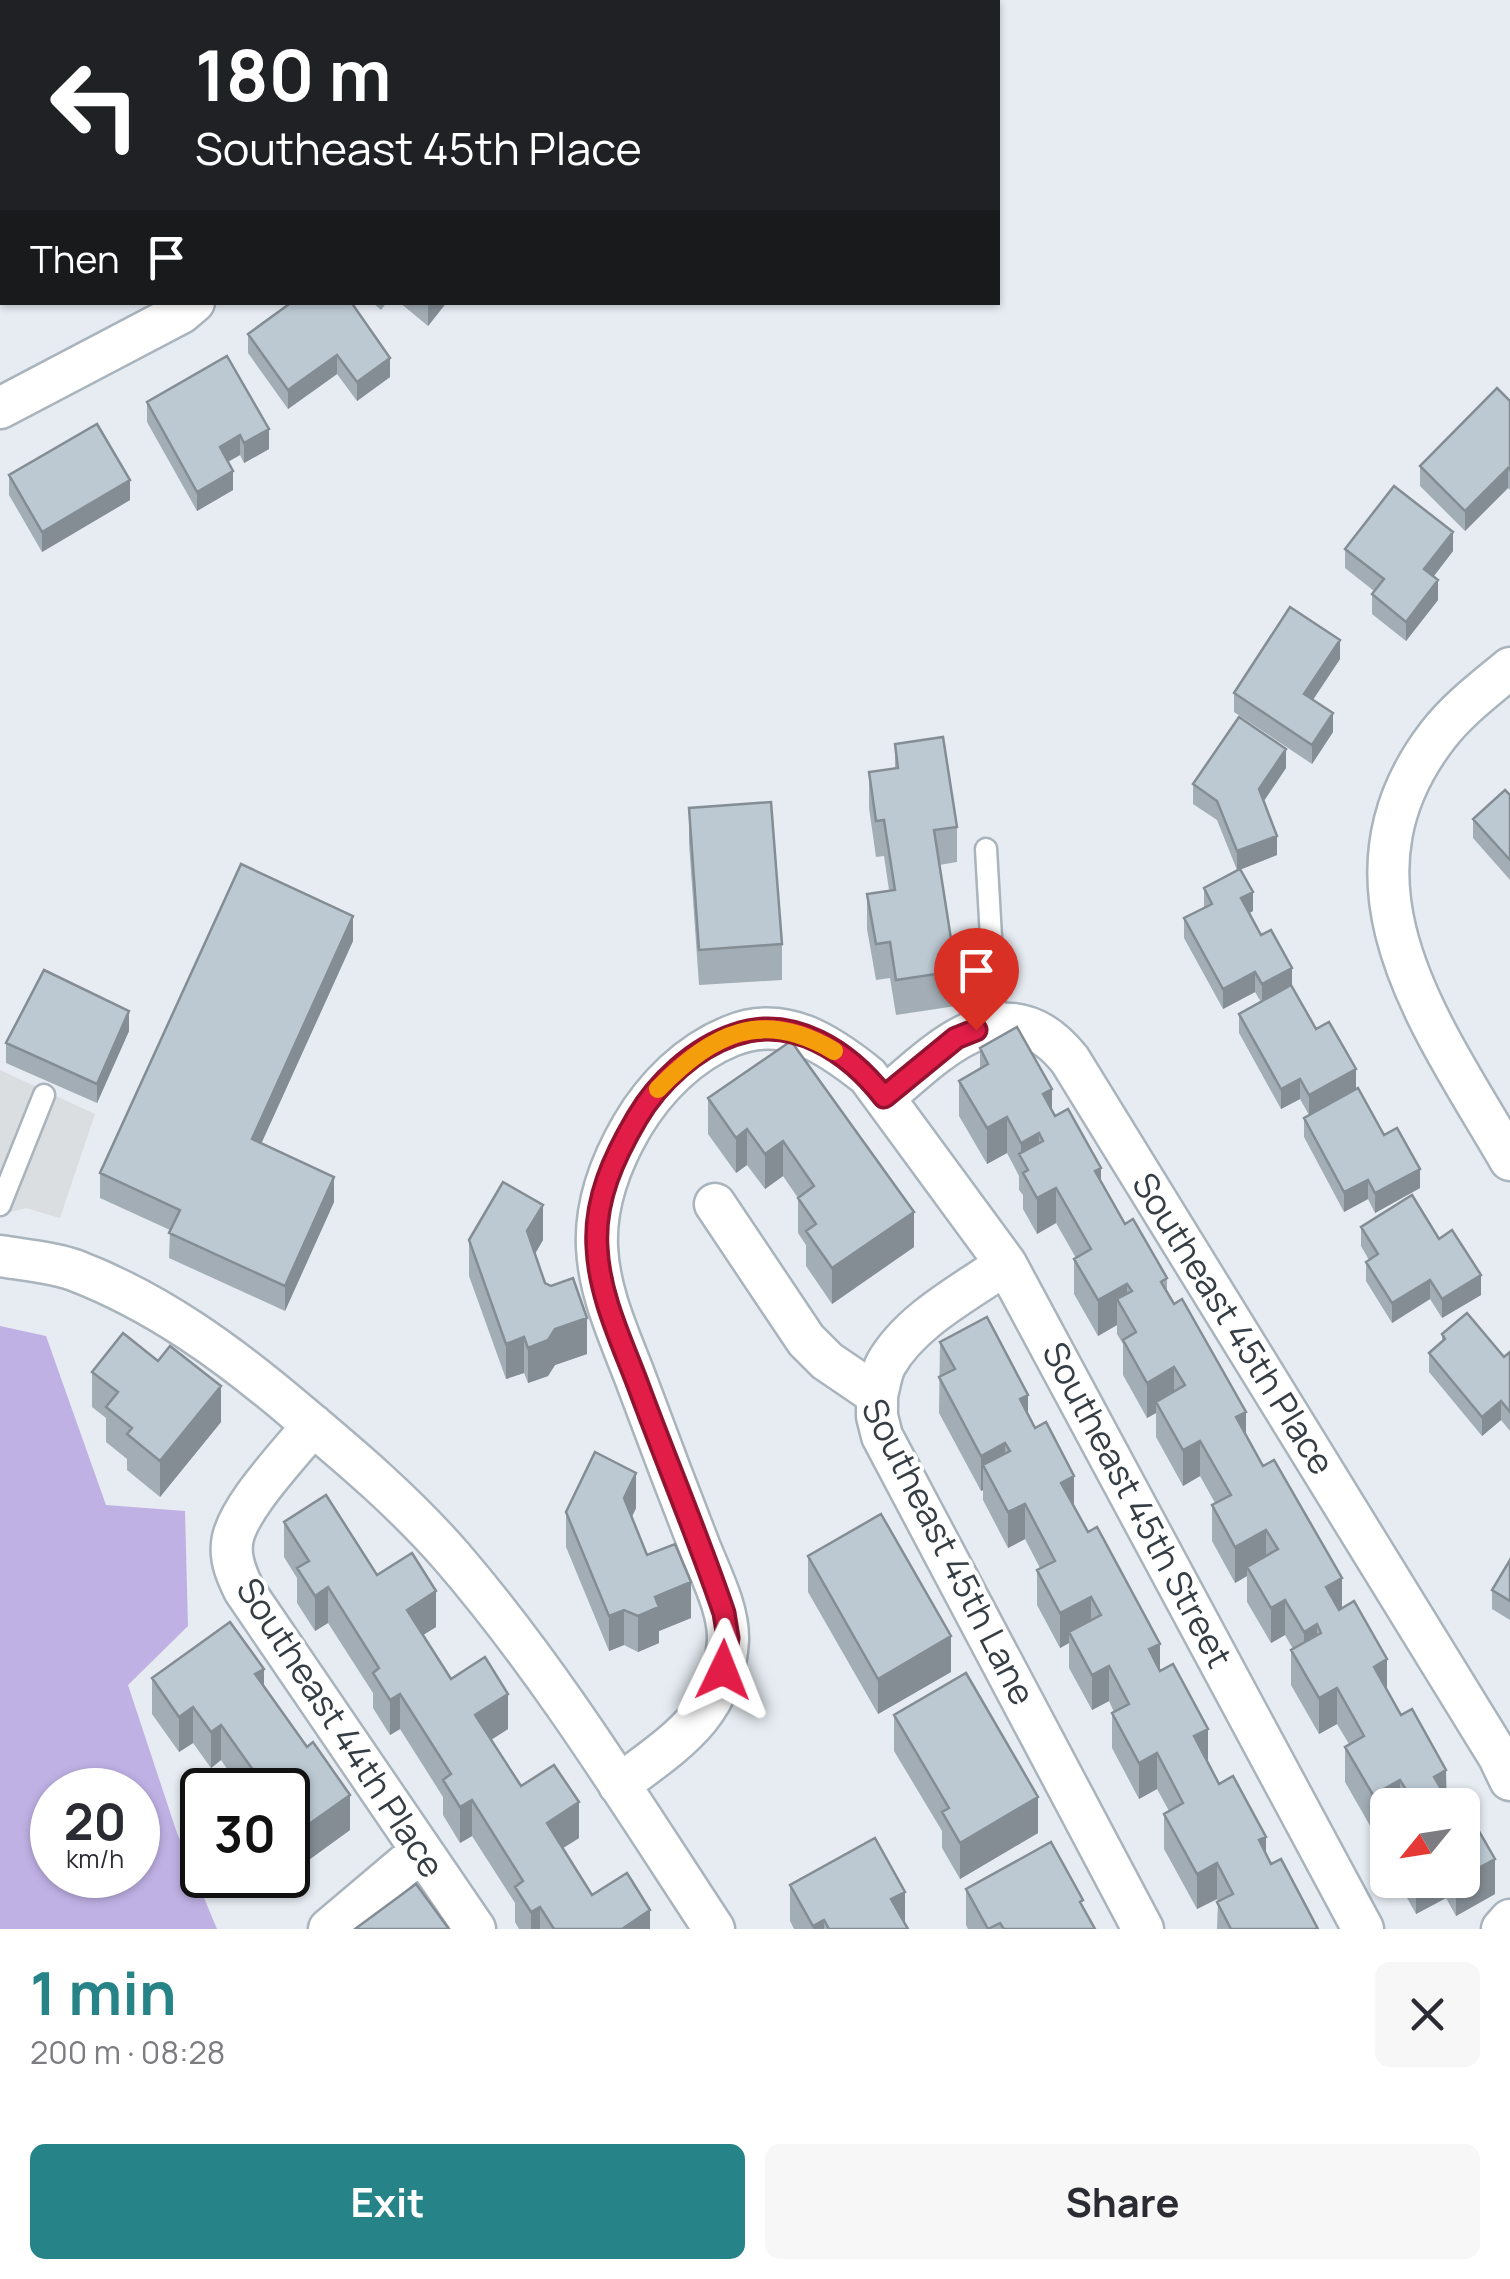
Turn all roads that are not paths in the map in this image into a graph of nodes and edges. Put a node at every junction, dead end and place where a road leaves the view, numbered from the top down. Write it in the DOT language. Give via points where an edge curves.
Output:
graph roads {
  1 [pos="190,305"];
  2 [pos="0,408"];
  3 [pos="1510,668"];
  4 [pos="986,848"];
  5 [pos="996,1025"];
  6 [pos="44,1095"];
  7 [pos="884,1097"];
  8 [pos="1510,1160"];
  9 [pos="715,1204"];
  10 [pos="0,1205"];
  11 [pos="0,1256"];
  12 [pos="1006,1264"];
  13 [pos="878,1395"];
  14 [pos="313,1425"];
  15 [pos="1510,1780"];
  16 [pos="620,1784"];
  17 [pos="420,1852"];
  18 [pos="1510,1920"];
  19 [pos="329,1929"];
  20 [pos="475,1929"];
  21 [pos="714,1929"];
  22 [pos="1142,1929"];
  23 [pos="1363,1929"];
  24 [pos="1502,1929"];
  1 -- 2 [label="street"];
  3 -- 8 [label="street" via="1470,701 1418,765 1401,801 1388,871 1390,915 1420,1005"];
  4 -- 5 [label="lane"];
  5 -- 7 [label="street" via="956,1038"];
  5 -- 15 [label="street, Southeast 45th Place" via="1045,1033 1070,1060"];
  6 -- 10 [label="lane"];
  7 -- 12 [label="street, Southeast 45th Street"];
  7 -- 16 [label="street, Southeast 45th Street" via="868,1076 812,1037 792,1030 737,1033 685,1063 660,1087 606,1178 596,1244 608,1307 728,1638 715,1696 703,1717"];
  9 -- 13 [label="street, Southeast 45th Lane" via="806,1340"];
  11 -- 14 [label="street" via="72,1269 170,1316"];
  12 -- 13 [label="street" via="901,1344 884,1367"];
  12 -- 23 [label="street, Southeast 45th Street"];
  13 -- 22 [label="street, Southeast 45th Lane" via="882,1436"];
  14 -- 16 [label="street" via="376,1477 452,1557"];
  14 -- 17 [label="street, Southeast 44th Place" via="237,1520 231,1545 235,1571"];
  16 -- 21 [label="street"];
  17 -- 19 [label="street"];
  17 -- 20 [label="street, Southeast 44th Place"];
  18 -- 24 [label="street"];
}
